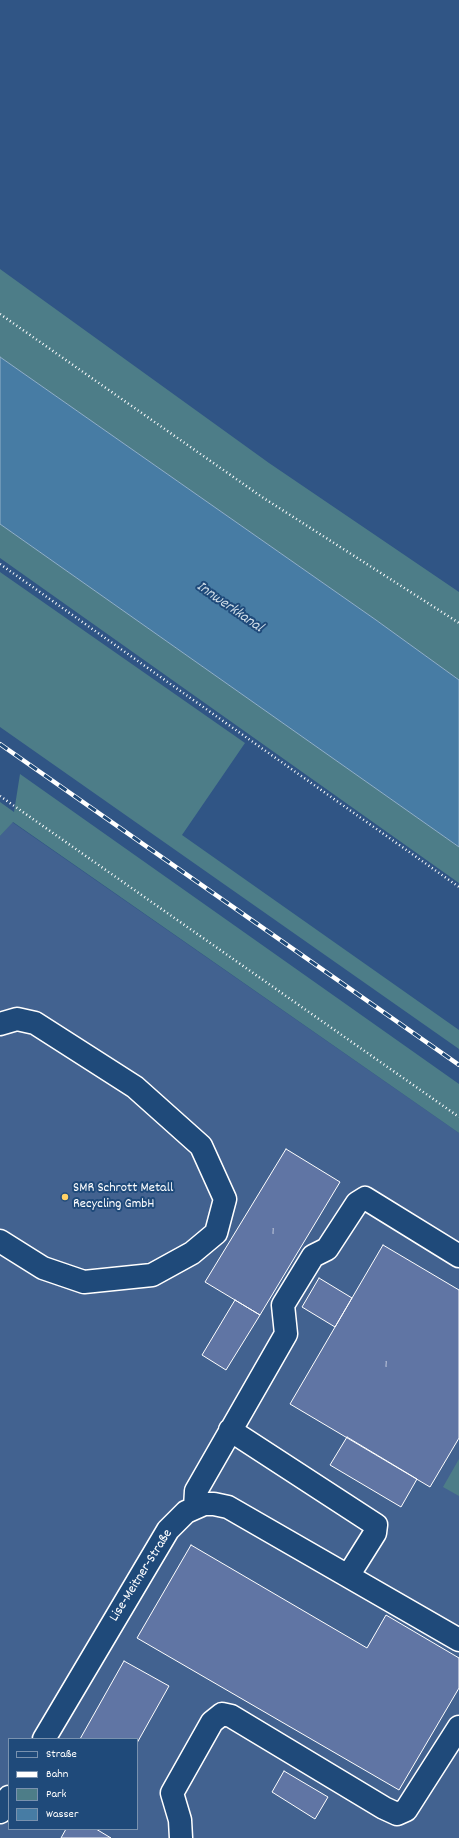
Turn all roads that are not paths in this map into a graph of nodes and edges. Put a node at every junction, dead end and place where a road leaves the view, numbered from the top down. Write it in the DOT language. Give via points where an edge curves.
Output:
graph roads {
  1 [pos="0,1024"];
  2 [pos="0,1241"];
  3 [pos="459,1256"];
  4 [pos="230,1430"];
  5 [pos="196,1508"];
  6 [pos="348,1576"];
  7 [pos="459,1640"];
  8 [pos="459,1727"];
  9 [pos="45,1738"];
  10 [pos="8,1799"];
  11 [pos="0,1812"];
  12 [pos="181,1838"];
  1 -- 2 [label="street" via="17,1019 35,1023 135,1087 201,1146 225,1199 216,1233 192,1253 152,1275 84,1282 44,1268"];
  3 -- 4 [label="street" via="365,1198 356,1202 327,1249 313,1256 283,1305 286,1334"];
  4 -- 5 [label="street" via="196,1490"];
  4 -- 6 [label="street" via="376,1525 375,1533"];
  5 -- 6 [label="street, Lise-Meitner-Straße" via="209,1504 228,1507"];
  5 -- 9 [label="street, Lise-Meitner-Straße" via="186,1512 168,1530"];
  6 -- 7 [label="street, Lise-Meitner-Straße"];
  8 -- 12 [label="street" via="406,1810 397,1814 231,1716 222,1714 212,1722 172,1793 180,1820"];
  10 -- 11 [label="street"];
}
